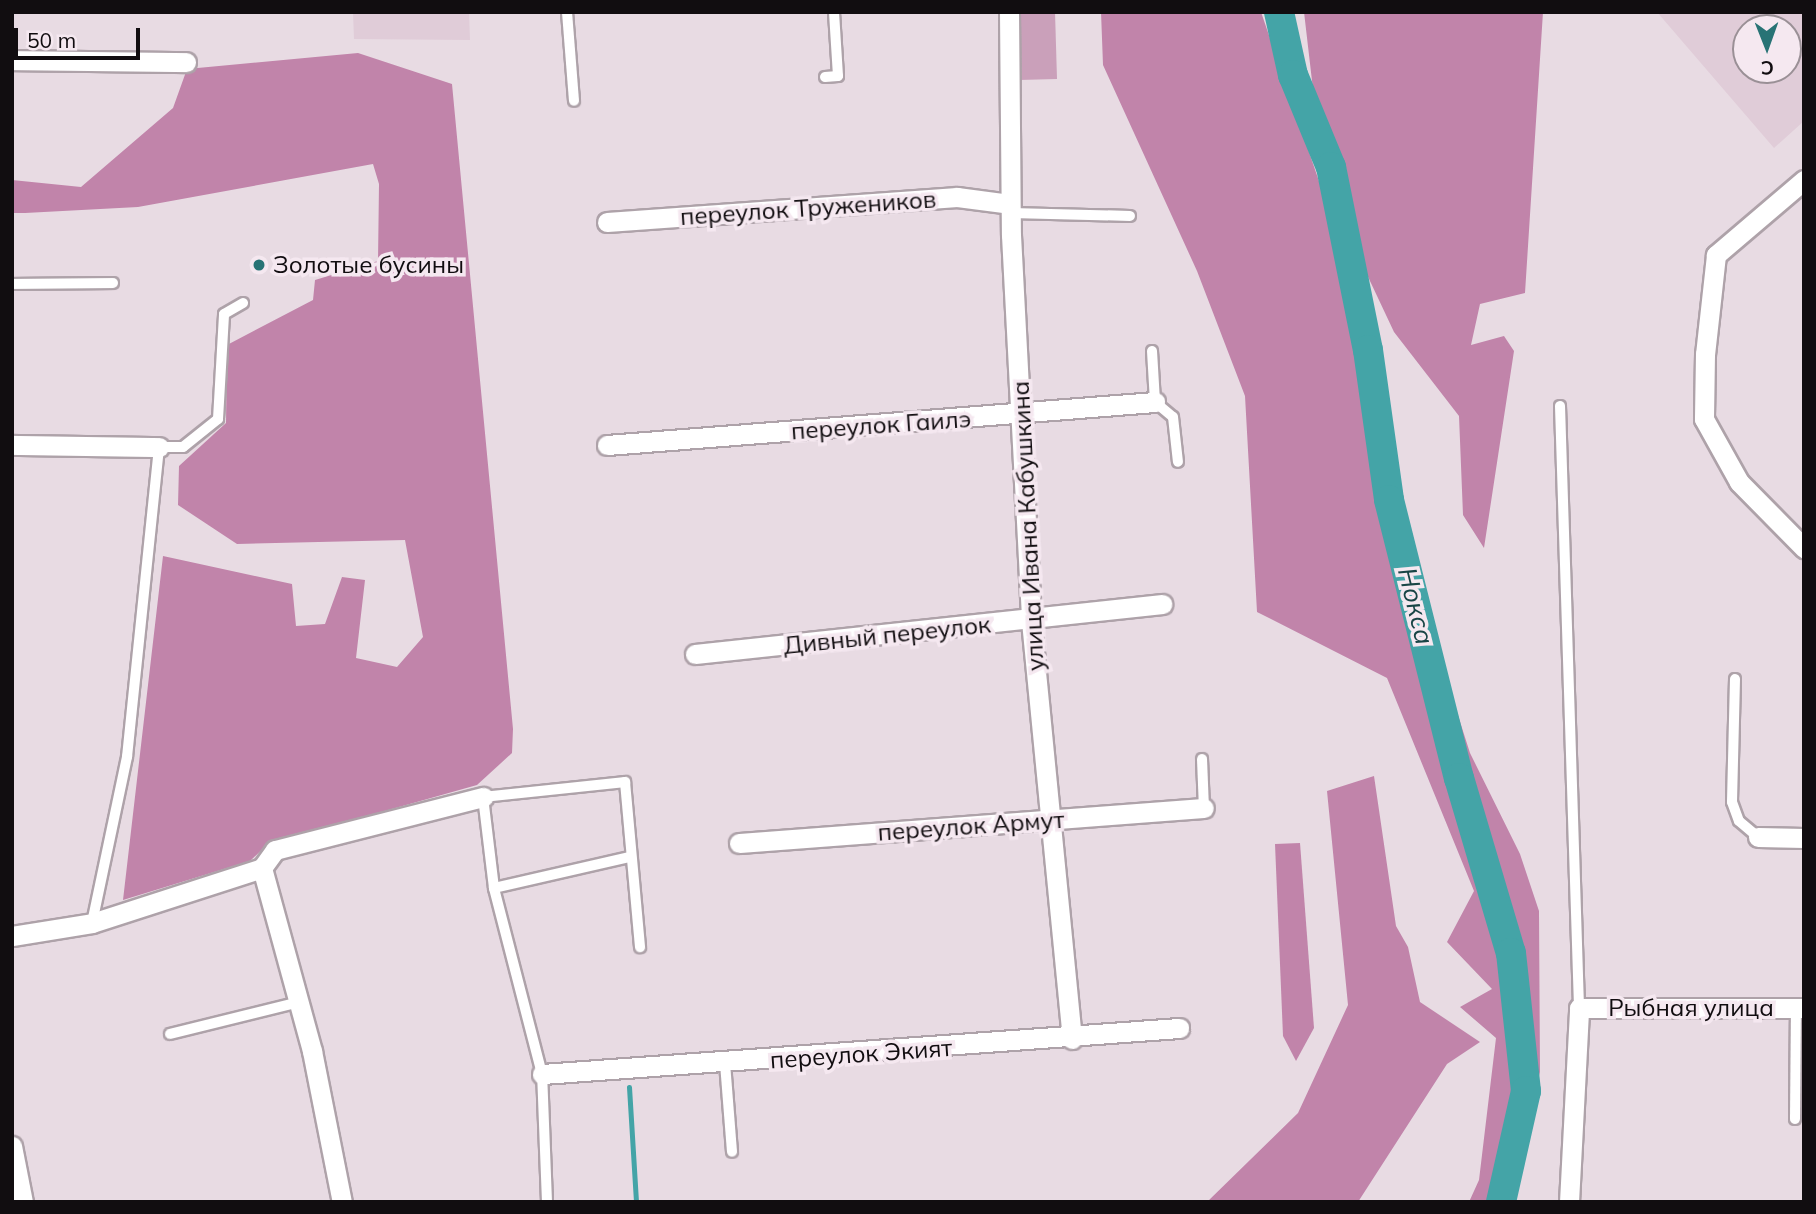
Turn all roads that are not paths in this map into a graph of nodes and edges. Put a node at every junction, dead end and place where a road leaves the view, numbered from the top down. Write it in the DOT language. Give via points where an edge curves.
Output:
graph roads {
  1 [pos="567,12"];
  2 [pos="835,12"];
  3 [pos="1009,12"];
  4 [pos="12,60"];
  5 [pos="186,62"];
  6 [pos="825,77"];
  7 [pos="574,102"];
  8 [pos="1804,180"];
  9 [pos="1010,208"];
  10 [pos="1129,216"];
  11 [pos="607,222"];
  12 [pos="113,282"];
  13 [pos="12,284"];
  14 [pos="243,303"];
  15 [pos="1152,351"];
  16 [pos="1155,402"];
  17 [pos="1560,406"];
  18 [pos="1022,415"];
  19 [pos="12,445"];
  20 [pos="607,445"];
  21 [pos="159,447"];
  22 [pos="1178,462"];
  23 [pos="1804,548"];
  24 [pos="1163,604"];
  25 [pos="1031,621"];
  26 [pos="695,654"];
  27 [pos="1735,679"];
  28 [pos="1202,759"];
  29 [pos="483,797"];
  30 [pos="1204,808"];
  31 [pos="1047,822"];
  32 [pos="1758,837"];
  33 [pos="1804,838"];
  34 [pos="739,842"];
  35 [pos="629,857"];
  36 [pos="262,868"];
  37 [pos="494,888"];
  38 [pos="92,923"];
  39 [pos="12,936"];
  40 [pos="640,947"];
  41 [pos="299,1002"];
  42 [pos="1579,1008"];
  43 [pos="1800,1008"];
  44 [pos="1179,1028"];
  45 [pos="170,1034"];
  46 [pos="1072,1039"];
  47 [pos="724,1063"];
  48 [pos="542,1074"];
  49 [pos="1795,1119"];
  50 [pos="12,1146"];
  51 [pos="732,1152"];
  52 [pos="23,1202"];
  53 [pos="342,1202"];
  54 [pos="547,1202"];
  55 [pos="1569,1202"];
  1 -- 7 [label="lane"];
  2 -- 6 [label="lane" via="838,76"];
  3 -- 9 [label="street, улица Ивана Кабушкина"];
  4 -- 5 [label="street"];
  8 -- 23 [label="street" via="1716,255 1705,354 1704,419 1739,482"];
  9 -- 10 [label="lane"];
  9 -- 11 [label="street, переулок Тружеников" via="957,197"];
  9 -- 18 [label="street, улица Ивана Кабушкина"];
  12 -- 13 [label="lane"];
  14 -- 21 [label="lane" via="224,314 218,419 183,447"];
  15 -- 16 [label="lane"];
  16 -- 18 [label="street, переулок Гаилэ"];
  16 -- 22 [label="lane" via="1173,417"];
  17 -- 42 [label="lane"];
  18 -- 20 [label="street, переулок Гаилэ"];
  18 -- 25 [label="street, улица Ивана Кабушкина"];
  19 -- 21 [label="street"];
  21 -- 38 [label="lane" via="127,757"];
  24 -- 25 [label="street, Дивный переулок"];
  25 -- 26 [label="street, Дивный переулок"];
  25 -- 31 [label="street, улица Ивана Кабушкина"];
  27 -- 32 [label="lane" via="1732,802 1738,821"];
  28 -- 30 [label="lane"];
  29 -- 35 [label="lane" via="625,782"];
  29 -- 36 [label="street" via="275,850"];
  29 -- 37 [label="lane"];
  30 -- 31 [label="street, переулок Армут"];
  31 -- 34 [label="street, переулок Армут"];
  31 -- 46 [label="street, улица Ивана Кабушкина"];
  32 -- 33 [label="street"];
  35 -- 37 [label="lane"];
  35 -- 40 [label="lane"];
  36 -- 38 [label="street"];
  36 -- 41 [label="street"];
  37 -- 48 [label="lane"];
  38 -- 39 [label="street"];
  41 -- 45 [label="lane"];
  41 -- 53 [label="street"];
  42 -- 43 [label="street, Рыбная улица"];
  42 -- 55 [label="street"];
  43 -- 49 [label="lane"];
  44 -- 46 [label="street, переулок Экият"];
  46 -- 47 [label="street, переулок Экият"];
  47 -- 48 [label="street, переулок Экият"];
  47 -- 51 [label="lane"];
  48 -- 54 [label="lane"];
  50 -- 52 [label="street"];
}
